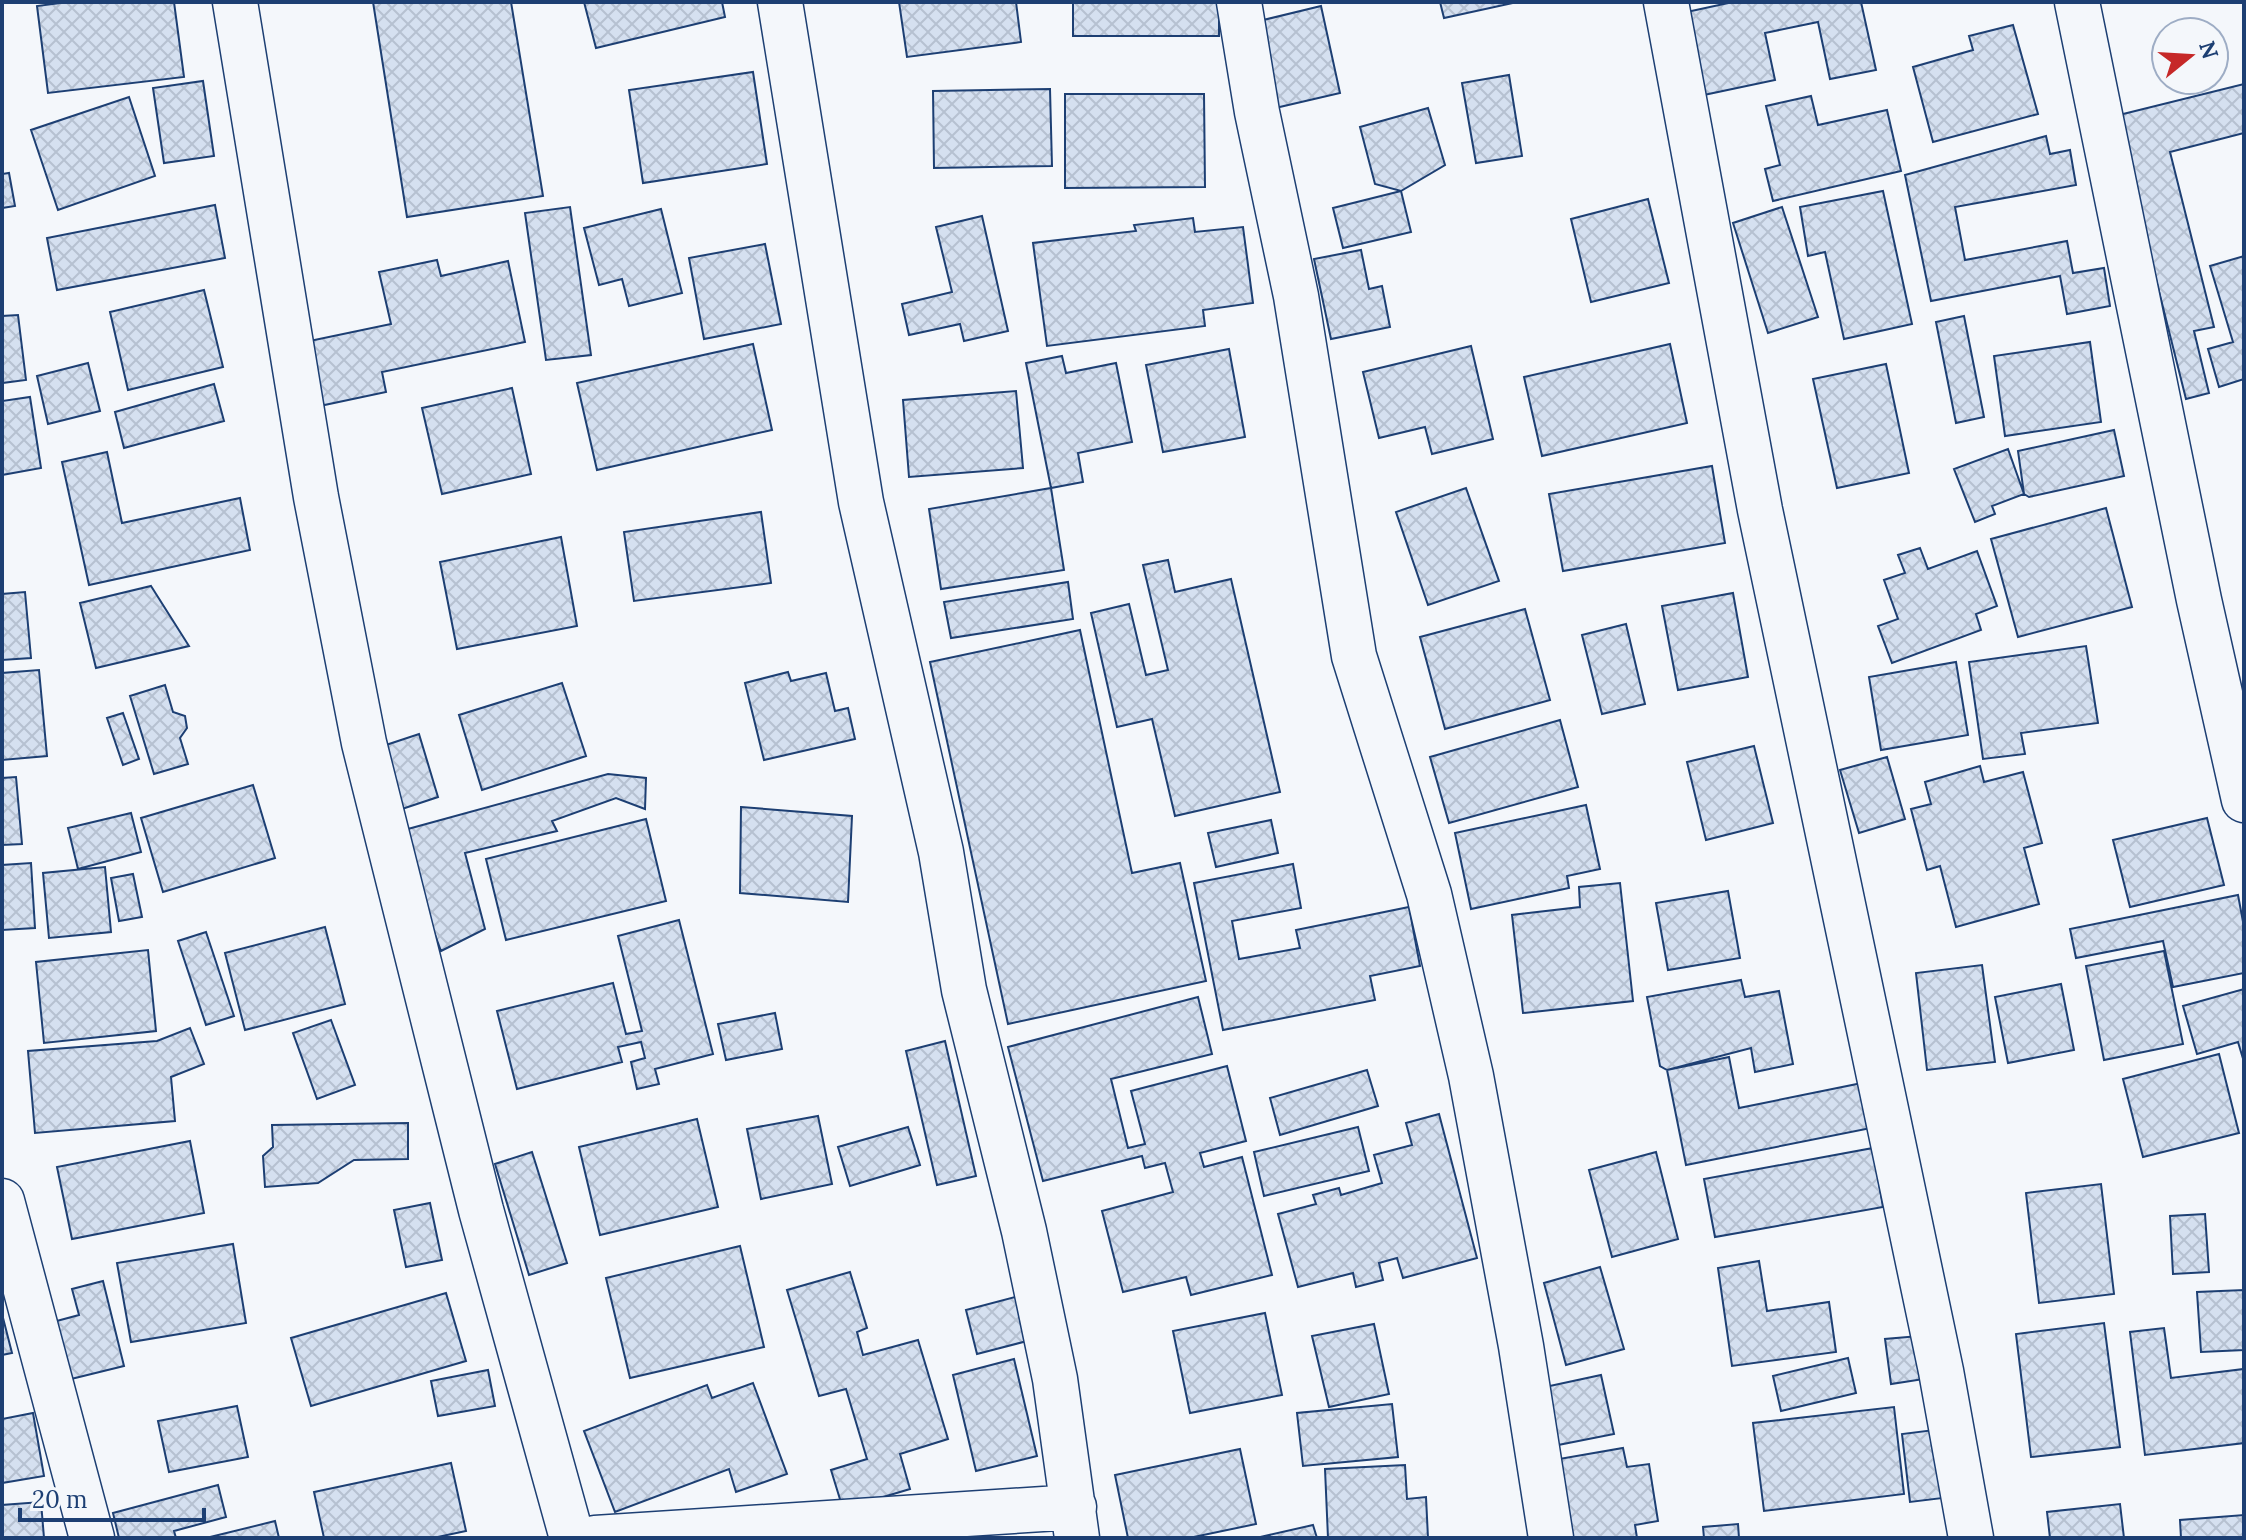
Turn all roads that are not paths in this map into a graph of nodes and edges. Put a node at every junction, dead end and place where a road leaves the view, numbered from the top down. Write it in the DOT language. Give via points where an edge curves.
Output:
graph roads {
  1 [pos="235,2"];
  2 [pos="780,2"];
  3 [pos="1239,2"];
  4 [pos="1666,2"];
  5 [pos="2077,2"];
  6 [pos="2244,800"];
  7 [pos="2,1201"];
  8 [pos="1076,1522"];
  9 [pos="92,1538"];
  10 [pos="572,1538"];
  11 [pos="595,1538"];
  12 [pos="1551,1538"];
  13 [pos="1971,1538"];
  1 -- 10 [label="street" via="313,482 364,743 481,1210"];
  2 -- 8 [label="street" via="861,502 941,852 964,990 1024,1231 1055,1379"];
  3 -- 12 [label="street" via="1296,296 1354,656 1429,894 1471,1076"];
  4 -- 13 [label="street" via="1760,510 1944,1386"];
  5 -- 6 [label="street"];
  7 -- 9 [label="street"];
  8 -- 11 [label="street"];
}
